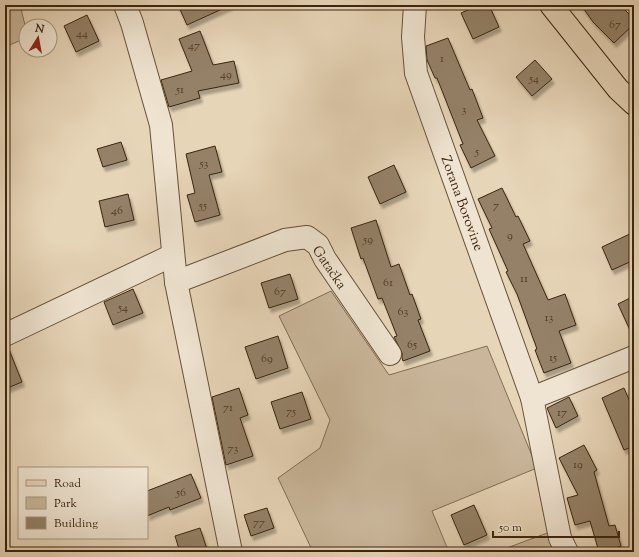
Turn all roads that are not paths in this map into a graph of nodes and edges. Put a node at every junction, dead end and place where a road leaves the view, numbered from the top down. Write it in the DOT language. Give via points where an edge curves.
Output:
graph roads {
  1 [pos="125,5"];
  2 [pos="415,5"];
  3 [pos="551,5"];
  4 [pos="634,104"];
  5 [pos="173,255"];
  6 [pos="176,282"];
  7 [pos="5,335"];
  8 [pos="390,354"];
  9 [pos="634,357"];
  10 [pos="532,398"];
  11 [pos="231,552"];
  12 [pos="567,552"];
  1 -- 5 [label="street" via="161,125"];
  2 -- 10 [label="street, Zorana Borovine" via="413,37 416,73"];
  3 -- 4 [label="main road" via="618,89"];
  5 -- 6 [label="street"];
  5 -- 7 [label="street"];
  6 -- 8 [label="street, Gatačka" via="285,240 308,236 318,245"];
  6 -- 11 [label="street"];
  9 -- 10 [label="street"];
  10 -- 12 [label="street, Zorana Borovine" via="560,538"];
}
